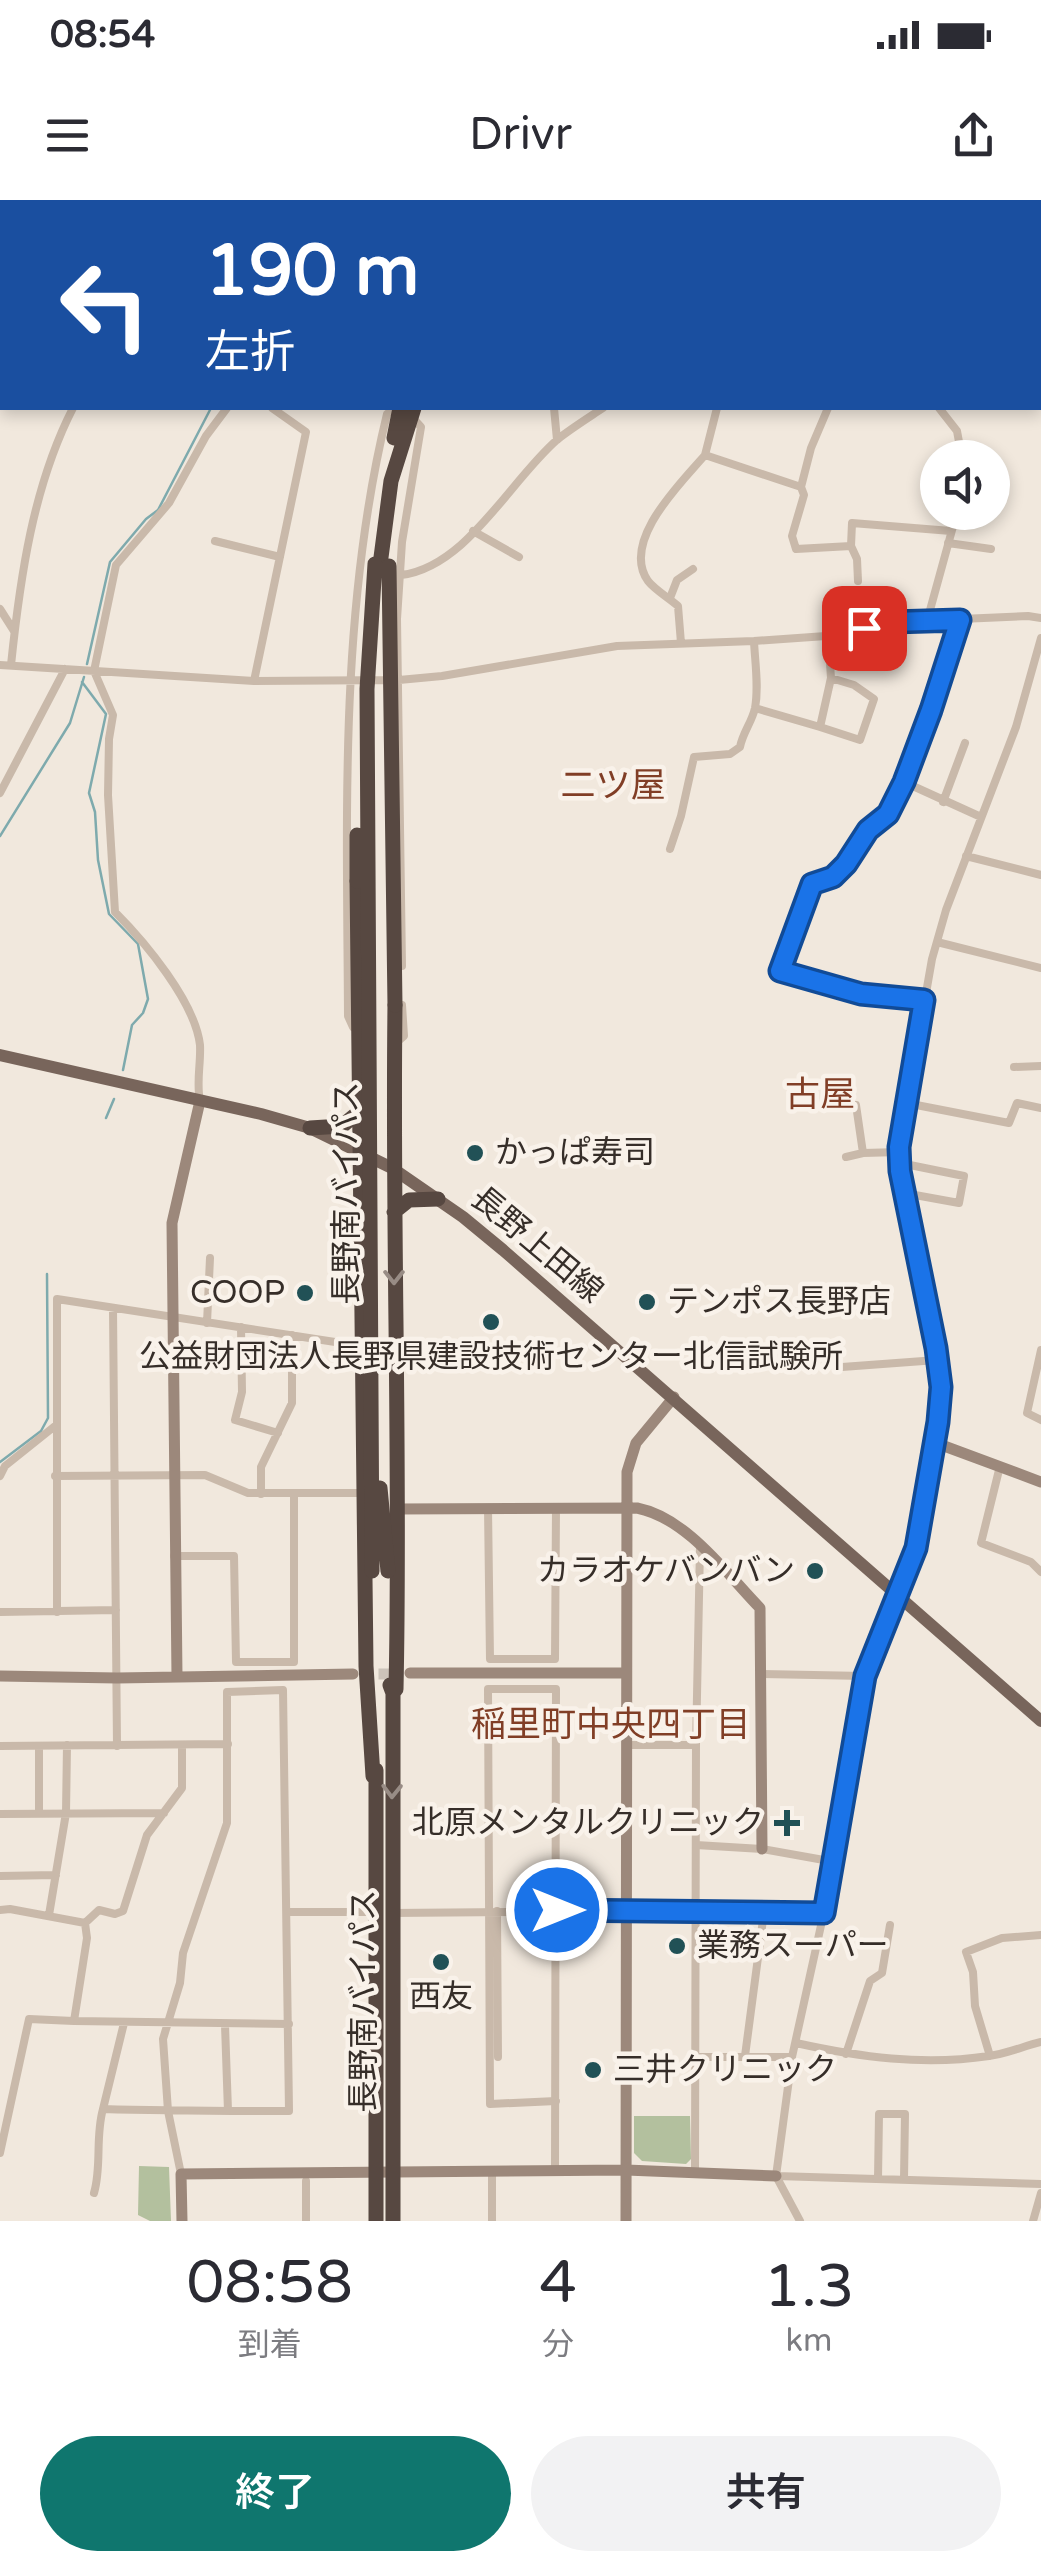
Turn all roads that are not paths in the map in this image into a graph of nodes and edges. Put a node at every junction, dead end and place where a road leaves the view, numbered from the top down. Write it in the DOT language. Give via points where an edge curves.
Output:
graph roads {
  1 [pos="72,410"];
  2 [pos="226,410"];
  3 [pos="275,410"];
  4 [pos="554,410"];
  5 [pos="600,410"];
  6 [pos="716,410"];
  7 [pos="827,410"];
  8 [pos="940,410"];
  9 [pos="406,412"];
  10 [pos="557,440"];
  11 [pos="959,440"];
  12 [pos="705,455"];
  13 [pos="801,487"];
  14 [pos="473,531"];
  15 [pos="951,531"];
  16 [pos="215,541"];
  17 [pos="948,543"];
  18 [pos="850,546"];
  19 [pos="991,549"];
  20 [pos="280,557"];
  21 [pos="519,557"];
  22 [pos="386,567"];
  23 [pos="693,570"];
  24 [pos="858,581"];
  25 [pos="670,598"];
  26 [pos="0,609"];
  27 [pos="370,616"];
  28 [pos="1041,618"];
  29 [pos="960,620"];
  30 [pos="928,621"];
  31 [pos="14,632"];
  32 [pos="828,634"];
  33 [pos="1041,638"];
  34 [pos="754,641"];
  35 [pos="681,643"];
  36 [pos="3,666"];
  37 [pos="65,668"];
  38 [pos="94,671"];
  39 [pos="831,678"];
  40 [pos="254,680"];
  41 [pos="399,680"];
  42 [pos="348,682"];
  43 [pos="755,708"];
  44 [pos="820,728"];
  45 [pos="965,743"];
  46 [pos="904,782"];
  47 [pos="0,793"];
  48 [pos="943,802"];
  49 [pos="981,817"];
  50 [pos="670,849"];
  51 [pos="966,856"];
  52 [pos="1041,874"];
  53 [pos="936,942"];
  54 [pos="1041,968"];
  55 [pos="924,1000"];
  56 [pos="357,1036"];
  57 [pos="394,1045"];
  58 [pos="0,1055"];
  59 [pos="358,1056"];
  60 [pos="393,1065"];
  61 [pos="1041,1066"];
  62 [pos="1014,1067"];
  63 [pos="200,1101"];
  64 [pos="906,1102"];
  65 [pos="856,1105"];
  66 [pos="1041,1108"];
  67 [pos="359,1112"];
  68 [pos="310,1128"];
  69 [pos="359,1151"];
  70 [pos="900,1152"];
  71 [pos="863,1154"];
  72 [pos="846,1157"];
  73 [pos="900,1164"];
  74 [pos="392,1168"];
  75 [pos="904,1193"];
  76 [pos="438,1198"];
  77 [pos="394,1212"];
  78 [pos="210,1258"];
  79 [pos="113,1309"];
  80 [pos="174,1318"];
  81 [pos="207,1323"];
  82 [pos="240,1327"];
  83 [pos="292,1335"];
  84 [pos="361,1346"];
  85 [pos="1041,1350"];
  86 [pos="938,1360"];
  87 [pos="832,1364"];
  88 [pos="674,1397"];
  89 [pos="1041,1420"];
  90 [pos="56,1425"];
  91 [pos="278,1433"];
  92 [pos="936,1443"];
  93 [pos="1000,1466"];
  94 [pos="0,1476"];
  95 [pos="55,1476"];
  96 [pos="116,1476"];
  97 [pos="174,1476"];
  98 [pos="1041,1482"];
  99 [pos="364,1493"];
  100 [pos="261,1494"];
  101 [pos="294,1494"];
  102 [pos="628,1506"];
  103 [pos="488,1508"];
  104 [pos="556,1508"];
  105 [pos="398,1509"];
  106 [pos="700,1547"];
  107 [pos="174,1556"];
  108 [pos="380,1571"];
  109 [pos="1041,1572"];
  110 [pos="896,1594"];
  111 [pos="116,1610"];
  112 [pos="0,1612"];
  113 [pos="57,1612"];
  114 [pos="626,1673"];
  115 [pos="353,1674"];
  116 [pos="410,1674"];
  117 [pos="761,1674"];
  118 [pos="0,1676"];
  119 [pos="176,1676"];
  120 [pos="865,1676"];
  121 [pos="117,1678"];
  122 [pos="393,1694"];
  123 [pos="1039,1716"];
  124 [pos="228,1744"];
  125 [pos="66,1745"];
  126 [pos="182,1745"];
  127 [pos="627,1745"];
  128 [pos="696,1745"];
  129 [pos="0,1746"];
  130 [pos="38,1746"];
  131 [pos="117,1746"];
  132 [pos="373,1776"];
  133 [pos="164,1813"];
  134 [pos="0,1814"];
  135 [pos="39,1814"];
  136 [pos="66,1814"];
  137 [pos="696,1845"];
  138 [pos="762,1848"];
  139 [pos="835,1862"];
  140 [pos="56,1875"];
  141 [pos="0,1876"];
  142 [pos="0,1910"];
  143 [pos="557,1910"];
  144 [pos="626,1910"];
  145 [pos="493,1911"];
  146 [pos="695,1911"];
  147 [pos="288,1912"];
  148 [pos="384,1912"];
  149 [pos="764,1912"];
  150 [pos="824,1913"];
  151 [pos="49,1915"];
  152 [pos="85,1923"];
  153 [pos="890,1926"];
  154 [pos="1041,1935"];
  155 [pos="74,2021"];
  156 [pos="168,2021"];
  157 [pos="124,2023"];
  158 [pos="289,2024"];
  159 [pos="225,2025"];
  160 [pos="1041,2042"];
  161 [pos="796,2043"];
  162 [pos="846,2054"];
  163 [pos="498,2056"];
  164 [pos="745,2056"];
  165 [pos="792,2056"];
  166 [pos="990,2056"];
  167 [pos="696,2057"];
  168 [pos="556,2101"];
  169 [pos="103,2109"];
  170 [pos="168,2111"];
  171 [pos="228,2112"];
  172 [pos="0,2154"];
  173 [pos="492,2170"];
  174 [pos="555,2170"];
  175 [pos="626,2170"];
  176 [pos="696,2171"];
  177 [pos="384,2172"];
  178 [pos="181,2174"];
  179 [pos="776,2176"];
  180 [pos="878,2179"];
  181 [pos="904,2179"];
  182 [pos="306,2182"];
  183 [pos="1041,2184"];
  184 [pos="94,2193"];
  185 [pos="1041,2193"];
  186 [pos="182,2221"];
  187 [pos="306,2221"];
  188 [pos="376,2221"];
  189 [pos="393,2221"];
  190 [pos="492,2221"];
  191 [pos="626,2221"];
  192 [pos="800,2221"];
  193 [pos="1033,2221"];
  1 -- 31 [label="street" via="42,478"];
  2 -- 38 [label="street" via="169,502 116,566"];
  3 -- 20 [label="street" via="306,432"];
  4 -- 10 [label="street"];
  5 -- 10 [label="street"];
  6 -- 12 [label="street"];
  7 -- 13 [label="street"];
  8 -- 11 [label="street"];
  9 -- 22 [label="highway, 長野南バイパス" via="392,481"];
  9 -- 22 [label="street" via="421,428 406,515"];
  9 -- 42 [label="street" via="388,414 378,452"];
  10 -- 14 [label="street"];
  12 -- 13 [label="street"];
  12 -- 25 [label="street" via="664,500 641,546 647,579"];
  13 -- 18 [label="street" via="796,548"];
  14 -- 21 [label="street"];
  14 -- 22 [label="street" via="437,564 416,573"];
  15 -- 17 [label="street"];
  15 -- 18 [label="street" via="852,524"];
  16 -- 20 [label="street"];
  17 -- 19 [label="street"];
  17 -- 30 [label="street"];
  18 -- 24 [label="street"];
  20 -- 40 [label="street"];
  22 -- 27 [label="highway, 長野南バイパス, bridge"];
  22 -- 41 [label="street" via="397,618"];
  22 -- 57 [label="highway, bridge"];
  22 -- 108 [label="highway, 長野南バイパス, bridge" via="373,672 372,816"];
  23 -- 25 [label="street" via="677,580"];
  25 -- 35 [label="street" via="678,606"];
  26 -- 31 [label="street"];
  27 -- 56 [label="highway, bridge" via="360,696"];
  27 -- 108 [label="highway, 長野南バイパス, bridge"];
  28 -- 29 [label="street"];
  29 -- 30 [label="street"];
  29 -- 46 [label="street"];
  30 -- 32 [label="street"];
  31 -- 36 [label="street"];
  32 -- 34 [label="street"];
  32 -- 39 [label="street"];
  33 -- 49 [label="street"];
  34 -- 35 [label="street"];
  34 -- 43 [label="street"];
  35 -- 41 [label="street" via="617,646"];
  36 -- 37 [label="street"];
  37 -- 38 [label="street"];
  37 -- 47 [label="street"];
  38 -- 40 [label="street"];
  38 -- 63 [label="street" via="114,716 108,795 115,912 150,947 192,1019 200,1048"];
  39 -- 44 [label="street"];
  39 -- 44 [label="street" via="874,699 860,740"];
  40 -- 42 [label="street"];
  41 -- 42 [label="street"];
  41 -- 57 [label="street" via="404,1036"];
  42 -- 56 [label="street" via="348,1016"];
  43 -- 44 [label="street"];
  43 -- 50 [label="street" via="740,746 730,754 694,757"];
  45 -- 48 [label="street"];
  46 -- 48 [label="street"];
  46 -- 55 [label="street" via="888,814 868,830 846,864 812,884 780,971 861,994"];
  48 -- 49 [label="street"];
  49 -- 51 [label="street"];
  51 -- 52 [label="street"];
  51 -- 53 [label="street"];
  53 -- 54 [label="street"];
  53 -- 55 [label="street"];
  55 -- 64 [label="street"];
  56 -- 59 [label="highway"];
  57 -- 60 [label="highway"];
  58 -- 63 [label="main road, 長野上田線"];
  59 -- 60 [label="highway" via="367,1075"];
  59 -- 67 [label="highway"];
  60 -- 74 [label="highway"];
  61 -- 62 [label="street"];
  63 -- 68 [label="main road, 長野上田線"];
  63 -- 80 [label="street" via="172,1224"];
  64 -- 66 [label="street" via="1009,1123 1017,1103"];
  64 -- 70 [label="street"];
  65 -- 71 [label="street"];
  67 -- 68 [label="highway" via="342,1126"];
  67 -- 69 [label="highway"];
  68 -- 69 [label="main road, 長野上田線"];
  69 -- 74 [label="main road, 長野上田線"];
  69 -- 84 [label="highway"];
  70 -- 71 [label="street"];
  70 -- 73 [label="street"];
  71 -- 72 [label="street"];
  73 -- 75 [label="street"];
  73 -- 75 [label="street" via="964,1176 959,1203"];
  74 -- 76 [label="main road, 長野上田線"];
  74 -- 77 [label="highway"];
  75 -- 86 [label="street"];
  76 -- 77 [label="highway" via="409,1200"];
  76 -- 88 [label="main road, 長野上田線"];
  77 -- 105 [label="highway, one-way"];
  78 -- 81 [label="street"];
  79 -- 80 [label="street"];
  79 -- 90 [label="street" via="57,1299"];
  79 -- 96 [label="street"];
  80 -- 81 [label="street"];
  80 -- 97 [label="street"];
  81 -- 82 [label="street"];
  82 -- 83 [label="street"];
  82 -- 91 [label="street" via="242,1392 235,1420"];
  83 -- 84 [label="street"];
  83 -- 91 [label="street" via="292,1403"];
  84 -- 99 [label="highway"];
  85 -- 89 [label="street" via="1027,1413"];
  86 -- 87 [label="street"];
  86 -- 92 [label="street"];
  88 -- 102 [label="street" via="636,1442 627,1472"];
  88 -- 110 [label="main road, 長野上田線"];
  90 -- 94 [label="street"];
  90 -- 95 [label="street"];
  91 -- 100 [label="street" via="261,1467"];
  92 -- 93 [label="street"];
  92 -- 110 [label="street" via="916,1548"];
  93 -- 98 [label="street"];
  93 -- 109 [label="street" via="981,1543"];
  95 -- 96 [label="street"];
  95 -- 113 [label="street"];
  96 -- 97 [label="street"];
  96 -- 111 [label="street"];
  97 -- 100 [label="street" via="205,1475"];
  97 -- 107 [label="street"];
  99 -- 101 [label="street"];
  99 -- 132 [label="highway"];
  100 -- 101 [label="street"];
  101 -- 107 [label="street" via="294,1662 236,1662 234,1556"];
  102 -- 104 [label="street"];
  102 -- 106 [label="street" via="656,1512"];
  102 -- 114 [label="street"];
  103 -- 104 [label="street"];
  103 -- 104 [label="street" via="490,1659 555,1659"];
  103 -- 105 [label="street"];
  105 -- 122 [label="highway"];
  106 -- 117 [label="street" via="760,1608"];
  106 -- 128 [label="street"];
  107 -- 119 [label="street"];
  108 -- 122 [label="highway, 長野南バイパス"];
  108 -- 132 [label="highway, 長野南バイパス"];
  110 -- 120 [label="street"];
  110 -- 123 [label="main road, 長野上田線"];
  111 -- 113 [label="street"];
  111 -- 121 [label="street"];
  112 -- 113 [label="street"];
  114 -- 116 [label="street"];
  114 -- 127 [label="street"];
  115 -- 119 [label="street"];
  117 -- 120 [label="street"];
  117 -- 138 [label="street"];
  118 -- 121 [label="street"];
  119 -- 121 [label="street"];
  120 -- 139 [label="street"];
  121 -- 131 [label="street"];
  122 -- 148 [label="highway, 長野南バイパス, one-way"];
  124 -- 126 [label="street"];
  124 -- 147 [label="street" via="227,1692 283,1690"];
  124 -- 156 [label="street" via="227,1823 183,1953"];
  125 -- 130 [label="street"];
  125 -- 131 [label="street"];
  125 -- 136 [label="street"];
  126 -- 131 [label="street"];
  126 -- 133 [label="street" via="182,1788"];
  127 -- 128 [label="street"];
  127 -- 144 [label="street"];
  128 -- 137 [label="street"];
  129 -- 130 [label="street"];
  130 -- 135 [label="street"];
  132 -- 148 [label="highway, 長野南バイパス"];
  133 -- 136 [label="street"];
  133 -- 152 [label="street" via="148,1834 123,1911 99,1910"];
  134 -- 135 [label="street"];
  135 -- 136 [label="street"];
  136 -- 140 [label="street"];
  137 -- 138 [label="street"];
  137 -- 146 [label="street"];
  138 -- 139 [label="street"];
  139 -- 150 [label="street"];
  140 -- 141 [label="street"];
  140 -- 151 [label="street"];
  142 -- 151 [label="street"];
  143 -- 144 [label="street"];
  143 -- 145 [label="street"];
  143 -- 145 [label="street" via="556,1689 488,1689"];
  143 -- 168 [label="street"];
  144 -- 146 [label="street"];
  144 -- 175 [label="street"];
  145 -- 148 [label="street"];
  145 -- 163 [label="street"];
  145 -- 168 [label="street" via="490,2104"];
  146 -- 149 [label="street"];
  146 -- 167 [label="street"];
  147 -- 148 [label="street"];
  147 -- 158 [label="street"];
  148 -- 177 [label="highway, 長野南バイパス"];
  149 -- 150 [label="street"];
  149 -- 164 [label="street"];
  150 -- 161 [label="street"];
  151 -- 152 [label="street"];
  152 -- 155 [label="street"];
  153 -- 162 [label="street" via="882,1973 870,1981"];
  154 -- 166 [label="street" via="1002,1938 966,1952"];
  155 -- 157 [label="street"];
  155 -- 172 [label="street" via="29,2020"];
  156 -- 157 [label="street"];
  156 -- 159 [label="street"];
  156 -- 170 [label="street"];
  157 -- 169 [label="street"];
  158 -- 159 [label="street"];
  158 -- 171 [label="street" via="289,2111"];
  159 -- 171 [label="street"];
  160 -- 166 [label="street"];
  161 -- 162 [label="street"];
  161 -- 165 [label="street"];
  162 -- 166 [label="street" via="903,2061"];
  164 -- 165 [label="street"];
  164 -- 167 [label="street"];
  165 -- 179 [label="street"];
  167 -- 176 [label="street"];
  168 -- 174 [label="street"];
  169 -- 170 [label="street"];
  169 -- 184 [label="street"];
  170 -- 171 [label="street"];
  170 -- 178 [label="street"];
  173 -- 174 [label="street"];
  173 -- 177 [label="street"];
  173 -- 190 [label="street"];
  174 -- 175 [label="street"];
  175 -- 176 [label="street"];
  175 -- 191 [label="street"];
  176 -- 179 [label="street"];
  177 -- 178 [label="street"];
  177 -- 188 [label="highway, 長野南バイパス"];
  177 -- 189 [label="highway, 長野南バイパス"];
  178 -- 186 [label="street"];
  179 -- 180 [label="street"];
  179 -- 192 [label="street"];
  180 -- 181 [label="street"];
  180 -- 181 [label="street" via="880,2114 905,2114"];
  181 -- 183 [label="street"];
  182 -- 187 [label="street"];
  185 -- 193 [label="street"];
}
